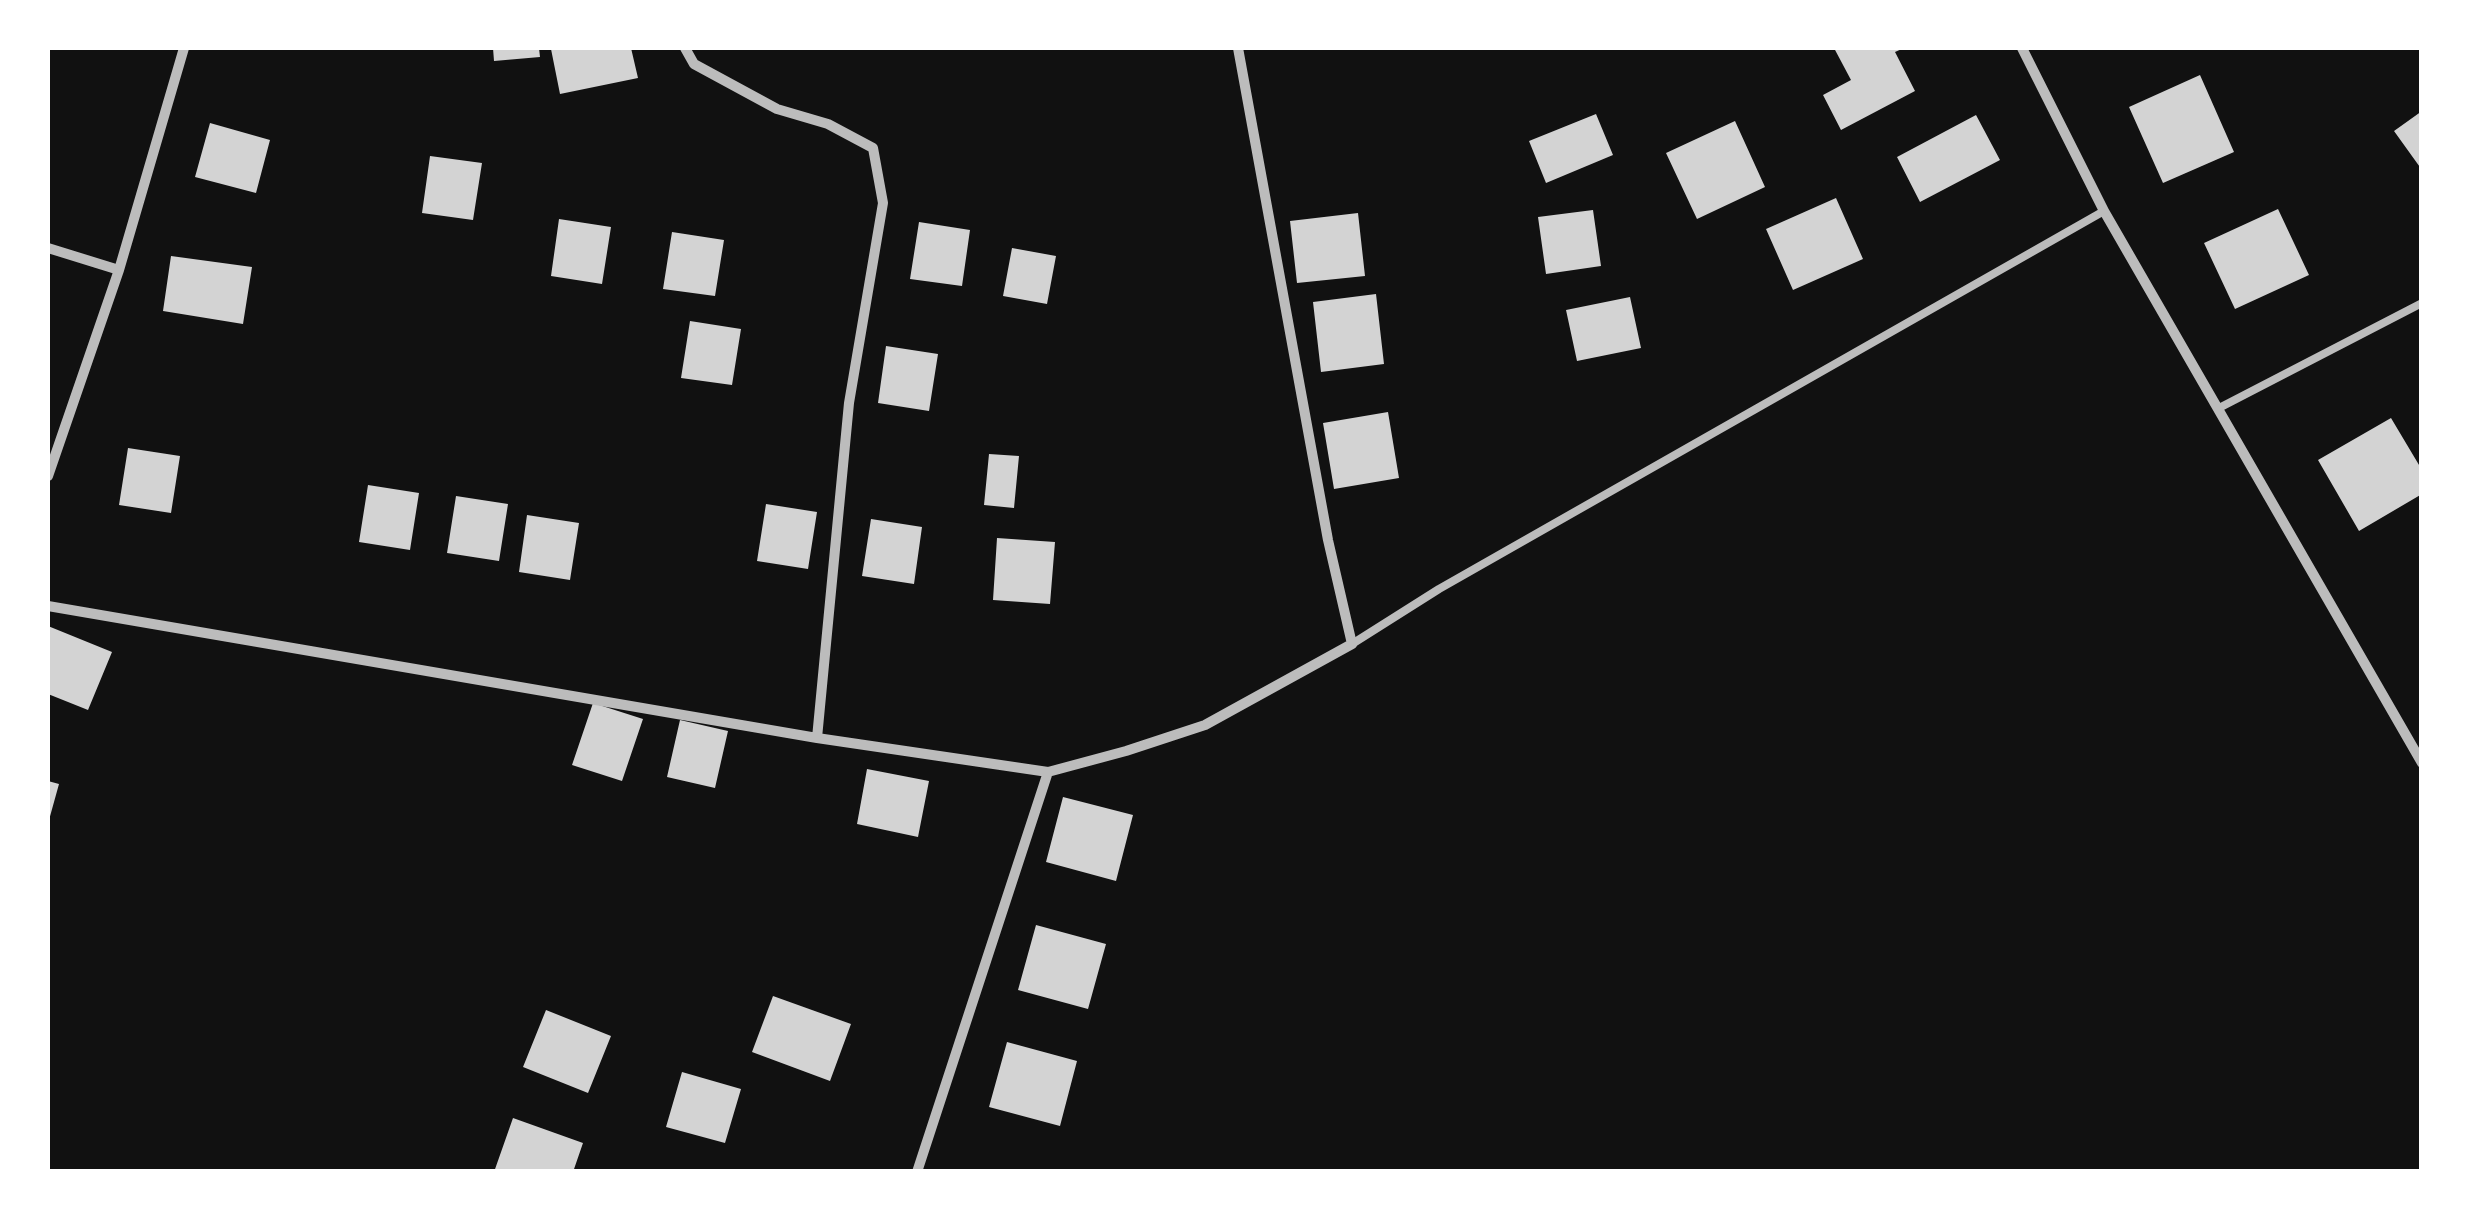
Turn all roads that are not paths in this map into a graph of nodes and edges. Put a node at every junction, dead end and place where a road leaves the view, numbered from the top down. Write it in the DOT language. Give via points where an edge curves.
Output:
graph roads {
  1 [pos="184,48"];
  2 [pos="685,48"];
  3 [pos="1238,48"];
  4 [pos="2022,48"];
  5 [pos="2104,211"];
  6 [pos="48,248"];
  7 [pos="119,270"];
  8 [pos="2422,303"];
  9 [pos="2219,408"];
  10 [pos="48,476"];
  11 [pos="48,606"];
  12 [pos="1352,644"];
  13 [pos="817,738"];
  14 [pos="2422,763"];
  15 [pos="1048,772"];
  16 [pos="918,1172"];
  1 -- 7 [label="street"];
  2 -- 13 [label="street" via="694,64 777,109 828,124 873,148 882,204 849,402"];
  3 -- 12 [label="street"];
  4 -- 5 [label="street"];
  5 -- 9 [label="street"];
  5 -- 12 [label="lane" via="1439,588"];
  6 -- 7 [label="street"];
  7 -- 10 [label="street"];
  8 -- 9 [label="lane"];
  9 -- 14 [label="street"];
  11 -- 13 [label="street"];
  12 -- 15 [label="street" via="1205,724"];
  13 -- 15 [label="street"];
  15 -- 16 [label="street"];
}
